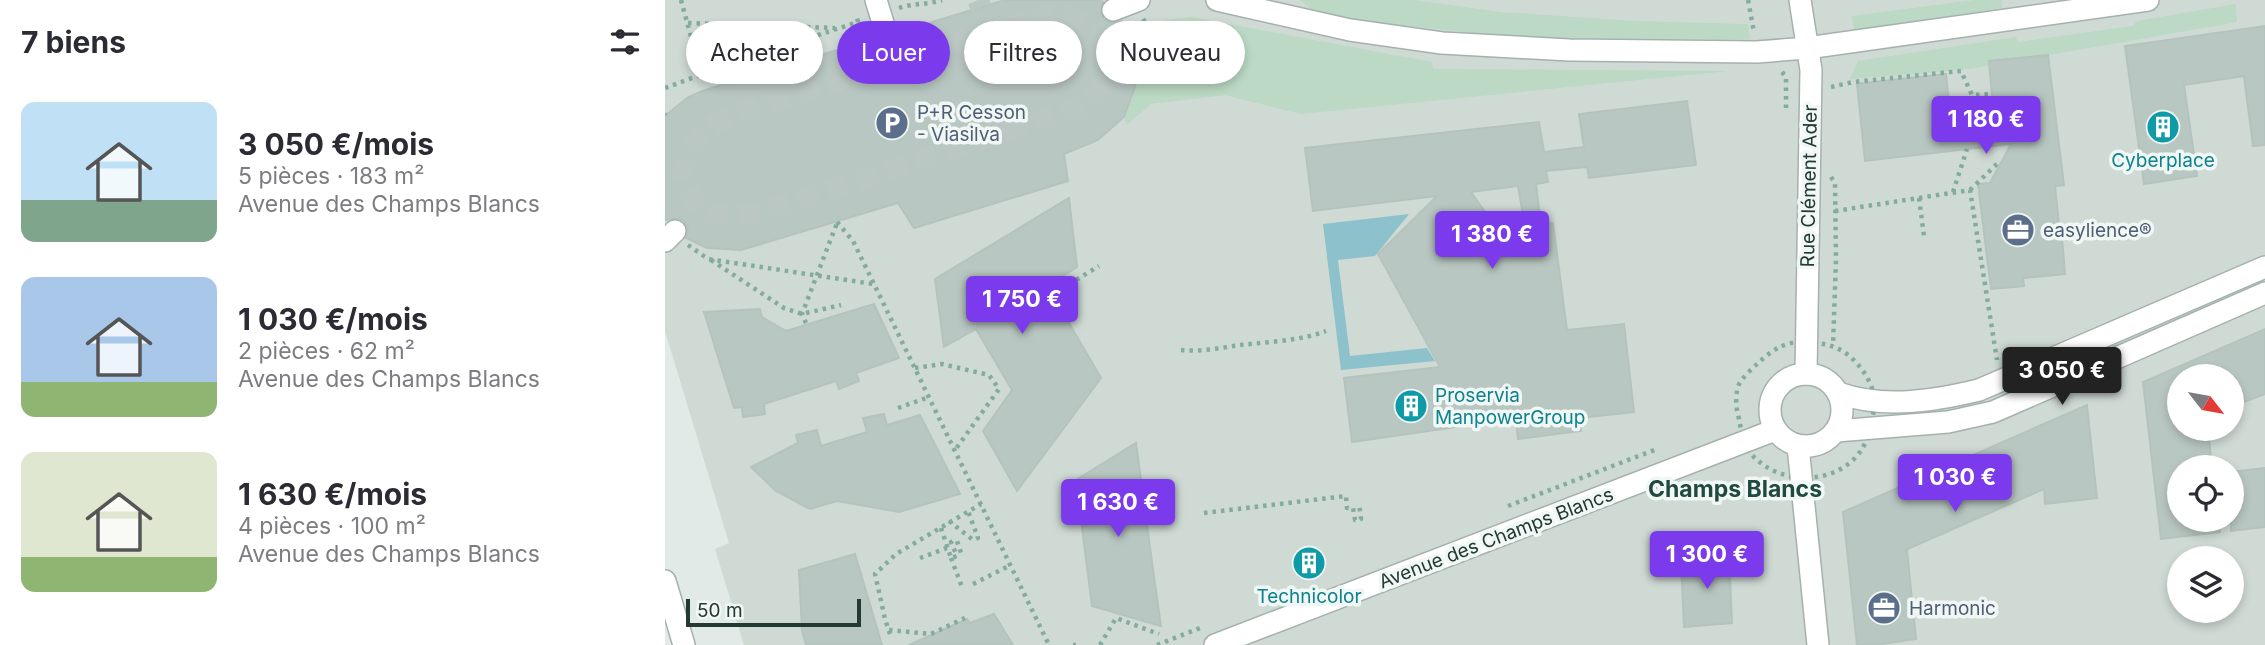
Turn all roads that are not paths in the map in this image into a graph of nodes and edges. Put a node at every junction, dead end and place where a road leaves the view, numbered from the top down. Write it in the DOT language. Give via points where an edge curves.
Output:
graph roads {
  1 [pos="876,0"];
  2 [pos="1217,0"];
  3 [pos="1800,0"];
  4 [pos="2148,0"];
  5 [pos="1136,1"];
  6 [pos="1113,10"];
  7 [pos="882,21"];
  8 [pos="1807,48"];
  9 [pos="2265,267"];
  10 [pos="2265,293"];
  11 [pos="1805,374"];
  12 [pos="1838,393"];
  13 [pos="1775,430"];
  14 [pos="1836,432"];
  15 [pos="1798,446"];
  16 [pos="665,581"];
  17 [pos="684,645"];
  18 [pos="1215,645"];
  19 [pos="1818,645"];
  1 -- 7 [label="street"];
  2 -- 8 [label="street" via="1350,30 1442,43 1569,50 1757,52"];
  3 -- 8 [label="street, Rue Clément Ader"];
  4 -- 8 [label="street"];
  5 -- 6 [label="street"];
  8 -- 11 [label="street, Rue Clément Ader" via="1811,115"];
  9 -- 12 [label="street" via="1979,390 1938,400 1875,402"];
  10 -- 14 [label="street" via="1993,412 1948,422"];
  11 -- 12 [label="street" via="1821,377"];
  11 -- 13 [label="street" via="1790,377 1773,394 1769,410"];
  12 -- 14 [label="street" via="1842,409"];
  13 -- 15 [label="street"];
  13 -- 18 [label="street, Avenue des Champs Blancs"];
  14 -- 15 [label="street" via="1819,444"];
  15 -- 19 [label="street"];
  16 -- 17 [label="street"];
}
